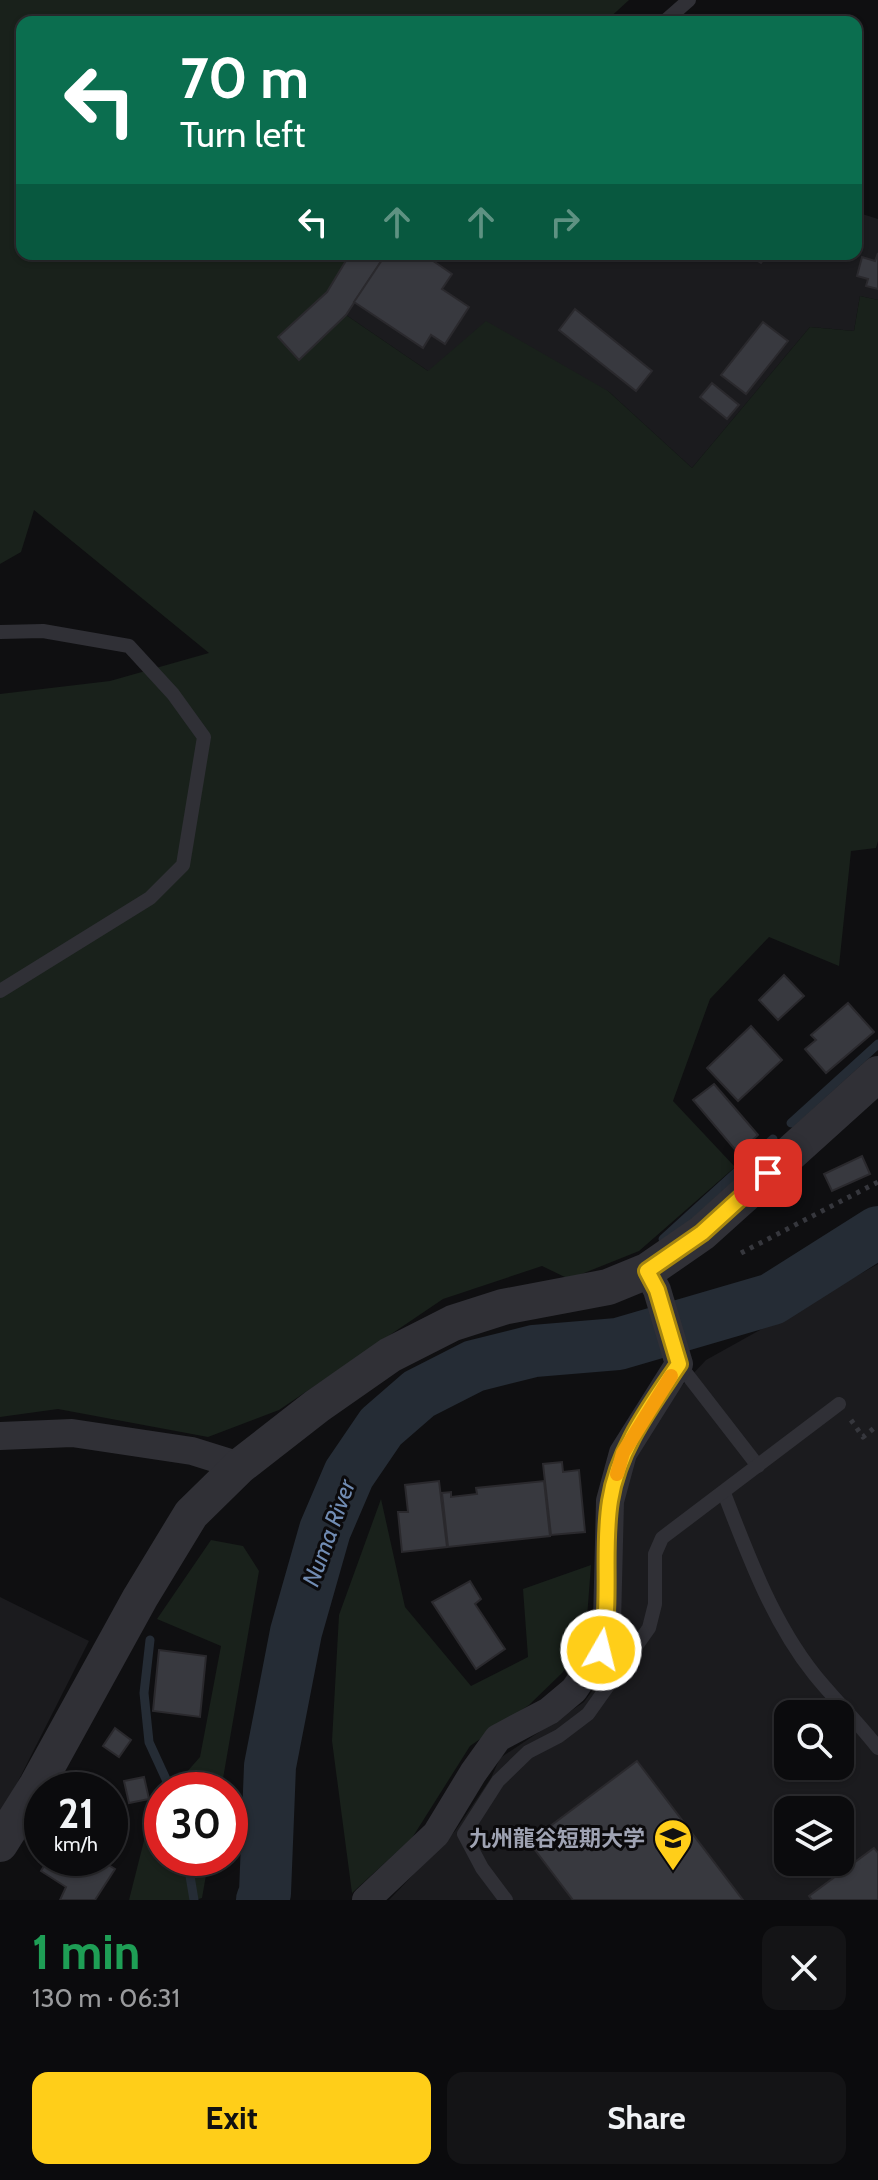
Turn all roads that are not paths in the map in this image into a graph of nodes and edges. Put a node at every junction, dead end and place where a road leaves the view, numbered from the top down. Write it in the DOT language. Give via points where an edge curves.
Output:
graph roads {
  1 [pos="689,0"];
  2 [pos="671,16"];
  3 [pos="0,632"];
  4 [pos="0,991"];
  5 [pos="878,1074"];
  6 [pos="652,1281"];
  7 [pos="679,1364"];
  8 [pos="839,1404"];
  9 [pos="0,1436"];
  10 [pos="240,1466"];
  11 [pos="758,1466"];
  12 [pos="724,1493"];
  13 [pos="878,1748"];
  14 [pos="0,1844"];
  15 [pos="366,1900"];
  16 [pos="506,1900"];
  1 -- 2 [label="lane"];
  3 -- 4 [label="lane" via="43,631 129,646 204,737 183,865 150,898"];
  5 -- 6 [label="street"];
  6 -- 7 [label="street"];
  6 -- 10 [label="street" via="503,1307 453,1323 390,1355"];
  7 -- 11 [label="lane"];
  7 -- 15 [label="street" via="623,1453 610,1501 607,1623 601,1650 574,1690 549,1711 498,1738 436,1834"];
  8 -- 11 [label="lane"];
  9 -- 10 [label="street" via="72,1433 192,1451"];
  10 -- 14 [label="street" via="191,1514"];
  11 -- 12 [label="lane"];
  12 -- 13 [label="lane" via="781,1624 814,1674"];
  12 -- 16 [label="lane" via="662,1538 655,1554 655,1604 649,1628 588,1714 528,1752 498,1781 464,1834"];
}
